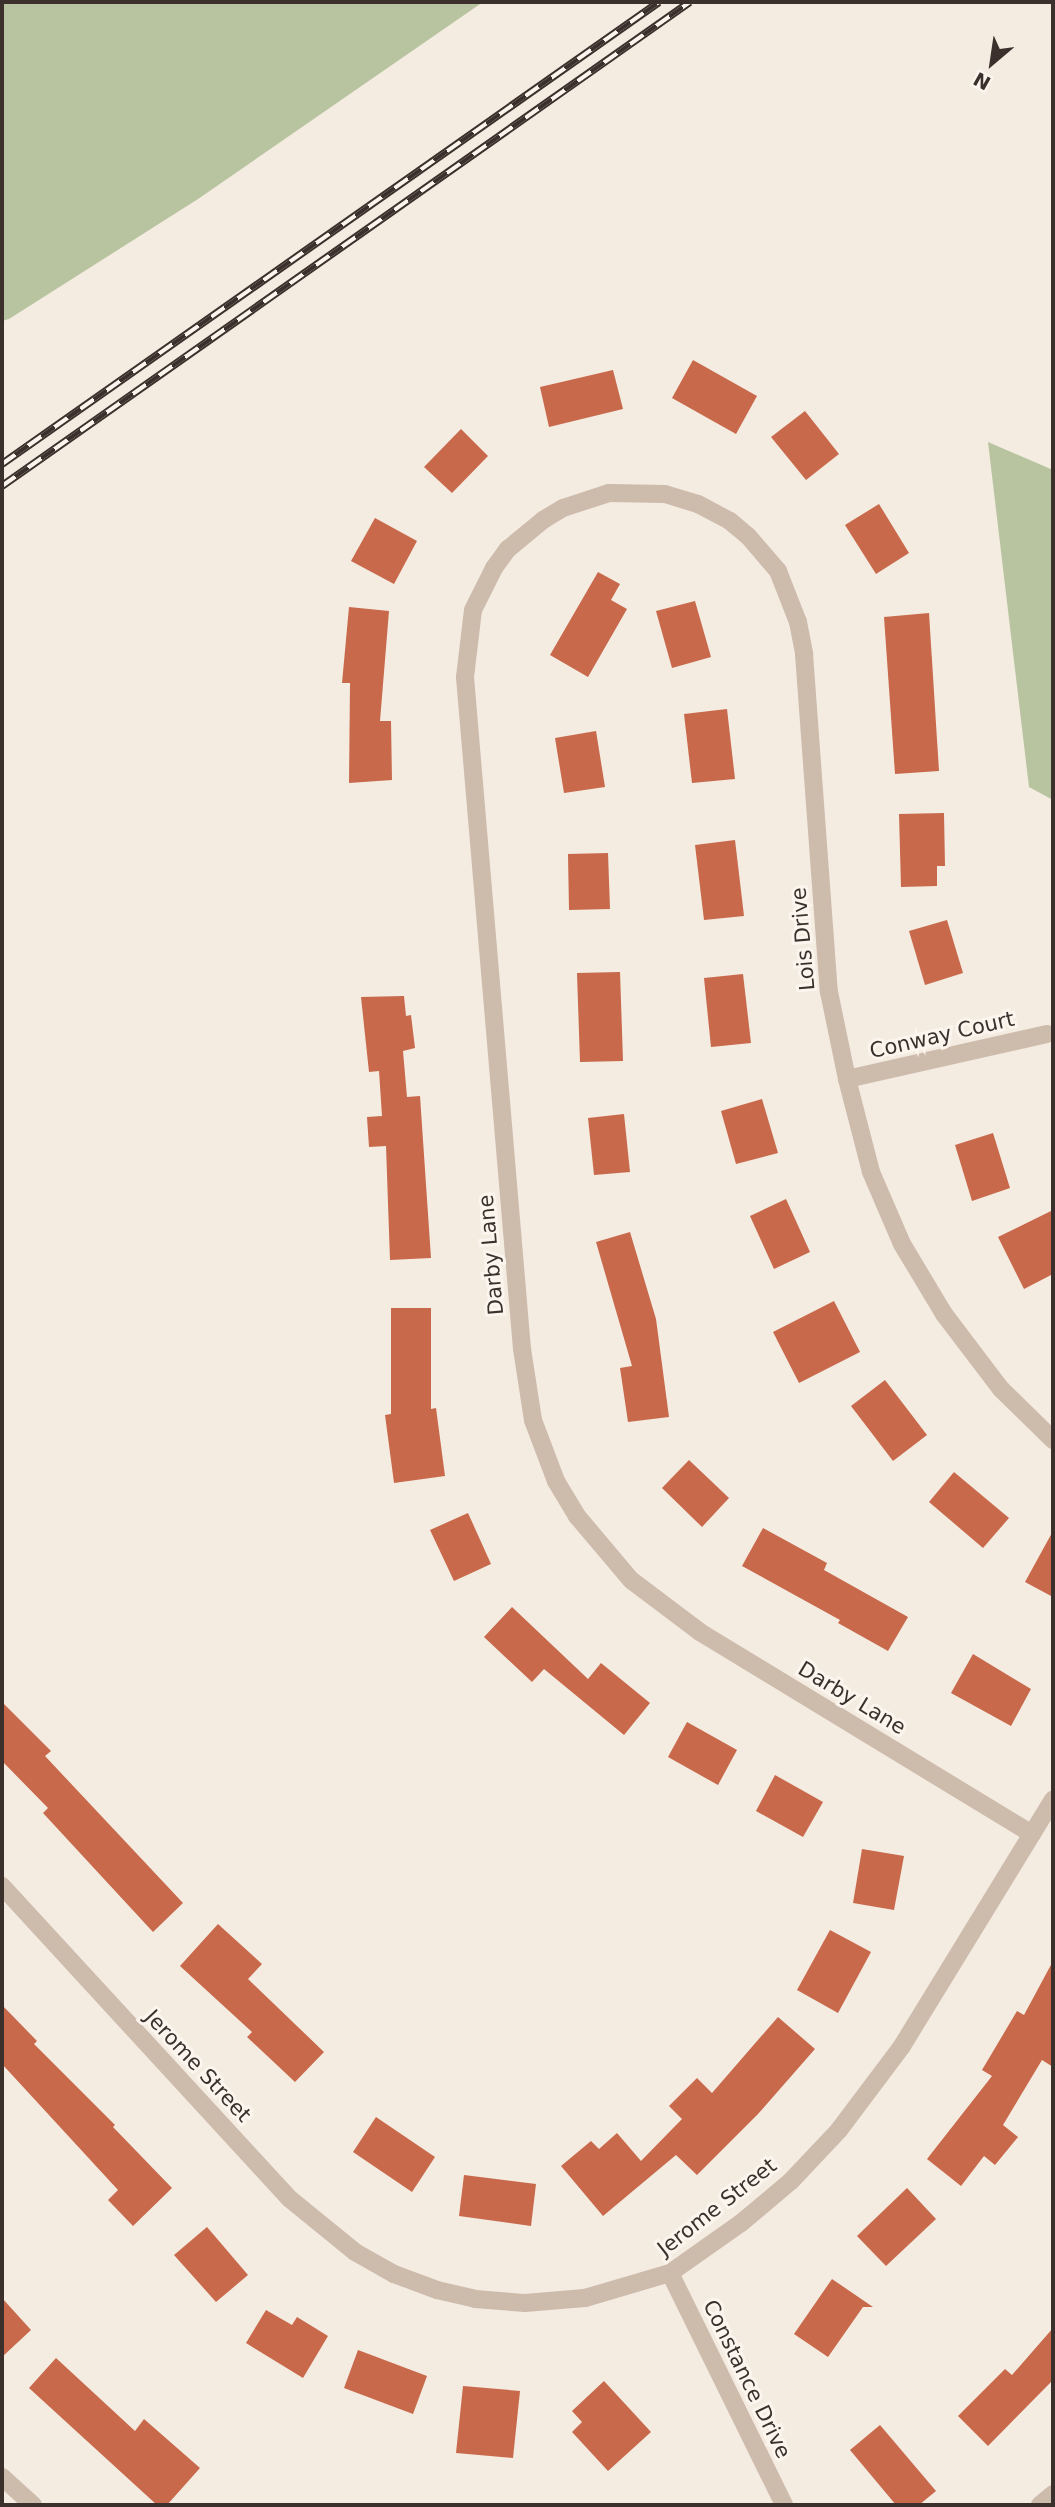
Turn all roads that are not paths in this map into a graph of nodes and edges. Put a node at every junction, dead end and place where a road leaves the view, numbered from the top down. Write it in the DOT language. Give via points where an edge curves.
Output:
graph roads {
  1 [pos="609,493"];
  2 [pos="1047,1034"];
  3 [pos="847,1079"];
  4 [pos="1053,1440"];
  5 [pos="1053,1800"];
  6 [pos="1032,1834"];
  7 [pos="2,1886"];
  8 [pos="670,2273"];
  9 [pos="2,2477"];
  10 [pos="1053,2494"];
  11 [pos="33,2505"];
  12 [pos="783,2505"];
  13 [pos="1040,2505"];
  1 -- 3 [label="street, Lois Drive" via="665,494 730,521 778,571 788,591 804,654 830,992"];
  1 -- 6 [label="street, Darby Lane" via="563,508 508,549 473,610 468,632 465,677 522,1349 533,1420 556,1481 577,1516 631,1580 699,1632"];
  2 -- 3 [label="street, Conway Court"];
  3 -- 4 [label="street, Lois Drive" via="871,1172 922,1280 1001,1389"];
  5 -- 6 [label="street, Jerome Street"];
  6 -- 8 [label="street, Jerome Street" via="902,2046 839,2130 741,2223"];
  7 -- 8 [label="street, Jerome Street" via="290,2199 355,2252 394,2274 437,2290 525,2303 585,2298"];
  8 -- 12 [label="street, Constance Drive"];
  9 -- 11 [label="street"];
  10 -- 13 [label="street"];
}
